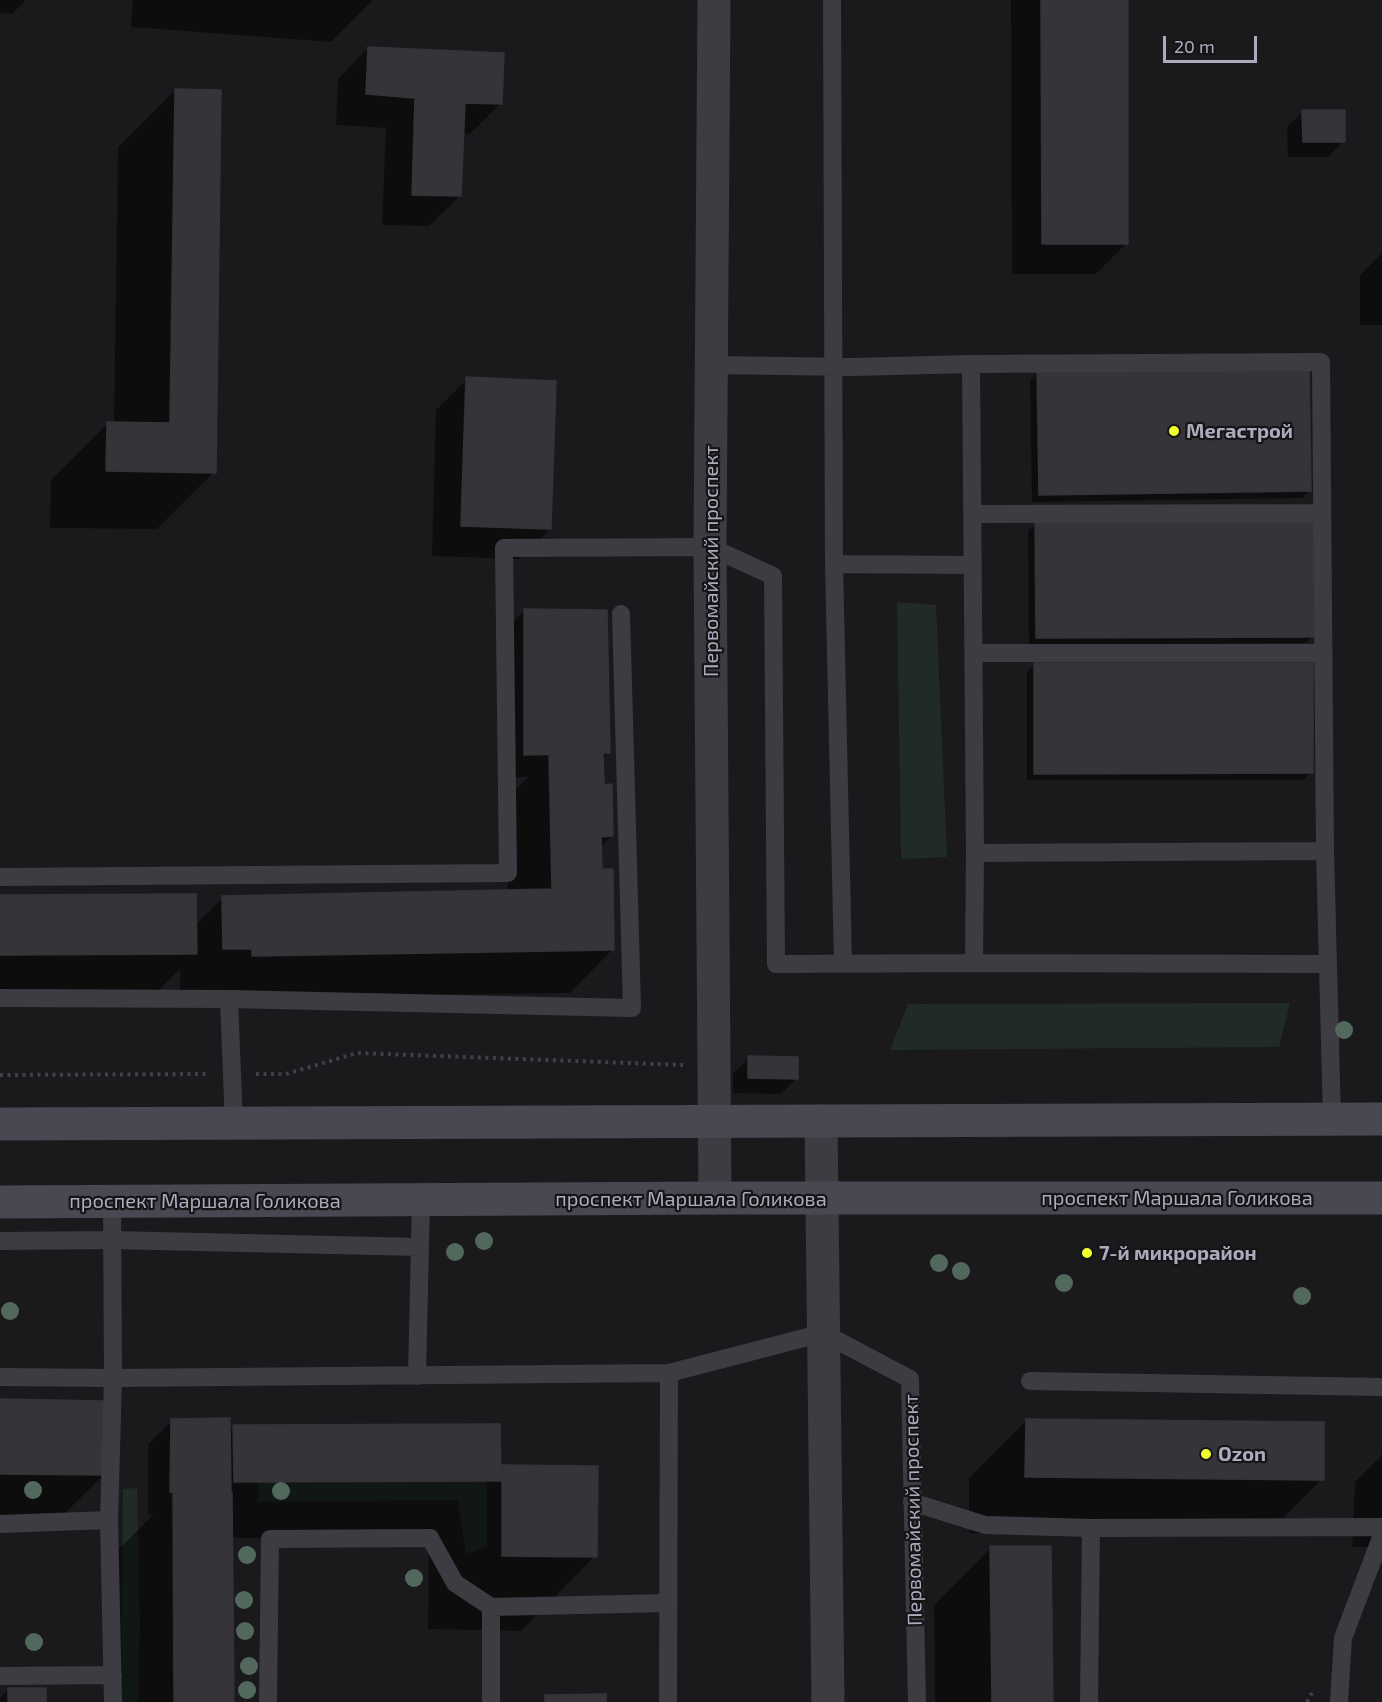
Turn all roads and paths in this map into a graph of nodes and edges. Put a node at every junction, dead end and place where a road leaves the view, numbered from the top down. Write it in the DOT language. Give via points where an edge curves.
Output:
graph roads {
  1 [pos="714,0"];
  2 [pos="832,0"];
  3 [pos="971,364"];
  4 [pos="712,365"];
  5 [pos="834,367"];
  6 [pos="1322,513"];
  7 [pos="973,514"];
  8 [pos="710,547"];
  9 [pos="834,564"];
  10 [pos="973,565"];
  11 [pos="621,614"];
  12 [pos="974,653"];
  13 [pos="1323,653"];
  14 [pos="1325,850"];
  15 [pos="975,853"];
  16 [pos="0,877"];
  17 [pos="974,963"];
  18 [pos="843,964"];
  19 [pos="1328,964"];
  20 [pos="0,998"];
  21 [pos="229,999"];
  22 [pos="715,1066"];
  23 [pos="232,1074"];
  24 [pos="0,1075"];
  25 [pos="1332,1119"];
  26 [pos="1382,1119"];
  27 [pos="821,1121"];
  28 [pos="716,1122"];
  29 [pos="0,1124"];
  30 [pos="234,1124"];
  31 [pos="716,1198"];
  32 [pos="1382,1198"];
  33 [pos="822,1199"];
  34 [pos="421,1200"];
  35 [pos="0,1202"];
  36 [pos="112,1202"];
  37 [pos="112,1240"];
  38 [pos="0,1241"];
  39 [pos="420,1246"];
  40 [pos="824,1333"];
  41 [pos="669,1373"];
  42 [pos="417,1376"];
  43 [pos="0,1377"];
  44 [pos="113,1378"];
  45 [pos="1030,1381"];
  46 [pos="1382,1387"];
  47 [pos="912,1502"];
  48 [pos="109,1520"];
  49 [pos="0,1524"];
  50 [pos="1382,1527"];
  51 [pos="1091,1528"];
  52 [pos="1382,1535"];
  53 [pos="668,1603"];
  54 [pos="491,1607"];
  55 [pos="113,1675"];
  56 [pos="0,1676"];
  57 [pos="113,1702"];
  58 [pos="268,1702"];
  59 [pos="491,1702"];
  60 [pos="668,1702"];
  61 [pos="828,1702"];
  62 [pos="917,1702"];
  63 [pos="1089,1702"];
  64 [pos="1340,1702"];
  1 -- 4 [label="street, Первомайский проспект"];
  2 -- 5 [label="lane"];
  3 -- 5 [label="lane"];
  3 -- 6 [label="lane" via="1321,362"];
  3 -- 7 [label="lane"];
  4 -- 5 [label="lane"];
  4 -- 8 [label="street, Первомайский проспект"];
  5 -- 9 [label="lane"];
  6 -- 7 [label="lane"];
  6 -- 13 [label="lane"];
  7 -- 10 [label="lane"];
  8 -- 16 [label="lane" via="504,548 508,873"];
  8 -- 18 [label="lane" via="773,576 776,964"];
  8 -- 22 [label="street, Первомайский проспект"];
  9 -- 10 [label="lane"];
  9 -- 18 [label="lane"];
  10 -- 12 [label="lane"];
  11 -- 21 [label="lane" via="632,1008"];
  12 -- 13 [label="lane"];
  12 -- 15 [label="lane"];
  13 -- 14 [label="lane"];
  14 -- 15 [label="lane"];
  14 -- 19 [label="lane"];
  15 -- 17 [label="lane"];
  17 -- 18 [label="lane"];
  17 -- 19 [label="lane"];
  19 -- 25 [label="lane"];
  20 -- 21 [label="lane"];
  21 -- 23 [label="lane"];
  22 -- 23 [label="path" via="357,1053 286,1074"];
  22 -- 28 [label="street, Первомайский проспект"];
  23 -- 24 [label="path"];
  23 -- 30 [label="lane"];
  25 -- 26 [label="main road"];
  25 -- 27 [label="main road"];
  27 -- 28 [label="main road"];
  27 -- 33 [label="street"];
  28 -- 30 [label="main road"];
  28 -- 31 [label="street, Первомайский проспект"];
  29 -- 30 [label="main road"];
  31 -- 33 [label="main road, проспект Маршала Голикова"];
  31 -- 34 [label="main road, проспект Маршала Голикова"];
  32 -- 33 [label="main road, проспект Маршала Голикова"];
  33 -- 40 [label="street"];
  34 -- 36 [label="main road, проспект Маршала Голикова"];
  34 -- 39 [label="lane"];
  35 -- 36 [label="main road, проспект Маршала Голикова"];
  36 -- 37 [label="lane"];
  37 -- 38 [label="lane"];
  37 -- 39 [label="lane"];
  37 -- 44 [label="lane"];
  39 -- 42 [label="lane"];
  40 -- 41 [label="lane"];
  40 -- 47 [label="lane, Первомайский проспект" via="910,1379"];
  40 -- 61 [label="street"];
  41 -- 42 [label="lane"];
  41 -- 53 [label="lane"];
  42 -- 44 [label="lane"];
  43 -- 44 [label="lane"];
  44 -- 48 [label="lane"];
  45 -- 46 [label="lane"];
  47 -- 51 [label="lane" via="985,1525"];
  47 -- 62 [label="lane, Первомайский проспект"];
  48 -- 49 [label="lane"];
  48 -- 55 [label="lane"];
  50 -- 51 [label="lane"];
  51 -- 63 [label="lane"];
  52 -- 64 [label="lane" via="1343,1638"];
  53 -- 54 [label="lane"];
  53 -- 60 [label="lane"];
  54 -- 58 [label="lane" via="455,1583 430,1538 270,1539"];
  54 -- 59 [label="lane"];
  55 -- 56 [label="lane"];
  55 -- 57 [label="lane"];
}
